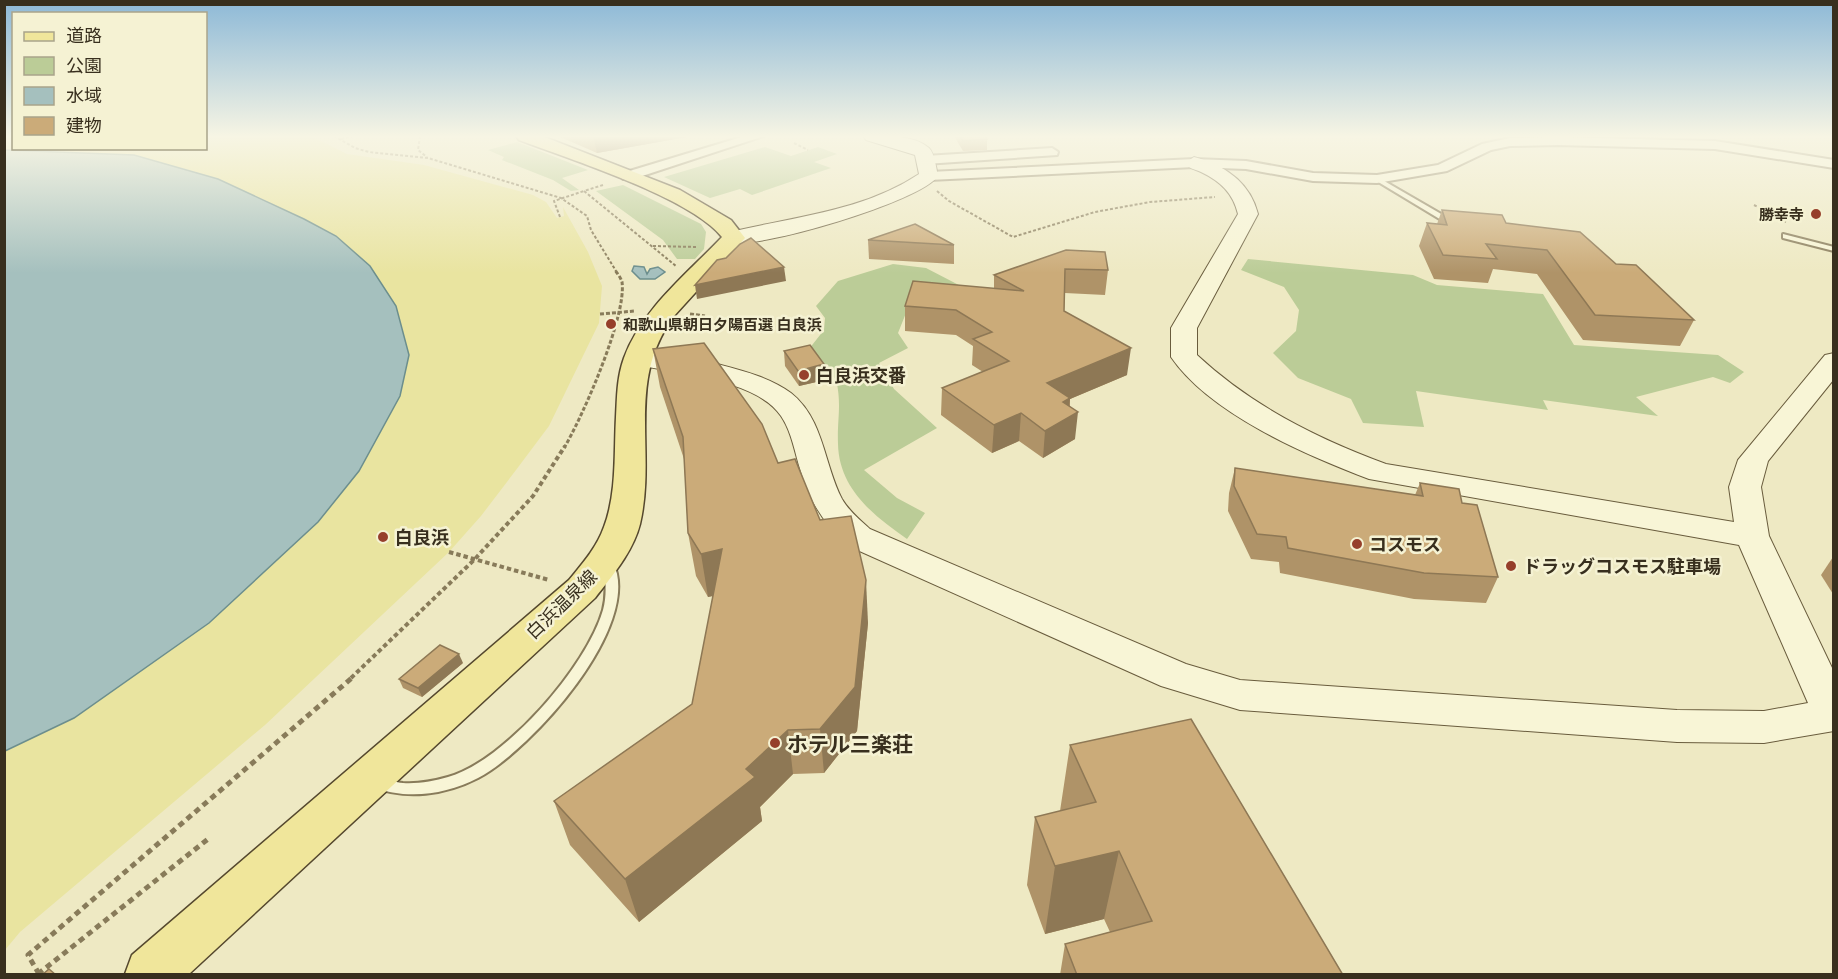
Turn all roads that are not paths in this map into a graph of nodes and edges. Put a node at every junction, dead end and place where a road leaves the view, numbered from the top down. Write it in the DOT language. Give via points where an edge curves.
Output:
graph roads {
  1 [pos="623,182"];
  2 [pos="912,182"];
  3 [pos="1236,182"];
  4 [pos="1381,182"];
  5 [pos="1466,225"];
  6 [pos="1786,236"];
  7 [pos="734,238"];
  8 [pos="1833,249"];
  9 [pos="638,357"];
  10 [pos="1833,361"];
  11 [pos="1752,536"];
  12 [pos="606,559"];
  13 [pos="1833,714"];
  14 [pos="369,780"];
  15 [pos="151,975"];
  1 -- 7 [label="main road" via="696,207 724,225"];
  2 -- 7 [label="street" via="884,200"];
  3 -- 11 [label="street" via="1248,214 1184,328 1182,346 1184,357 1203,376 1278,429 1380,472"];
  4 -- 5 [label="lane" via="1445,220"];
  6 -- 8 [label="lane"];
  7 -- 9 [label="main road, 白浜温泉線" via="665,311"];
  9 -- 12 [label="main road, 白浜温泉線" via="632,378 629,486 622,526"];
  9 -- 13 [label="street" via="674,362 736,379 768,390 791,408 824,494 838,518 858,537 1186,679 1240,695 1677,726 1764,727"];
  10 -- 11 [label="street" via="1753,460 1745,487"];
  11 -- 13 [label="street"];
  12 -- 14 [label="main road, 白浜温泉線" via="582,589"];
  12 -- 14 [label="lane" via="613,583 607,616 581,669 494,763 468,777 435,787 395,789"];
  14 -- 15 [label="main road, 白浜温泉線"];
}
